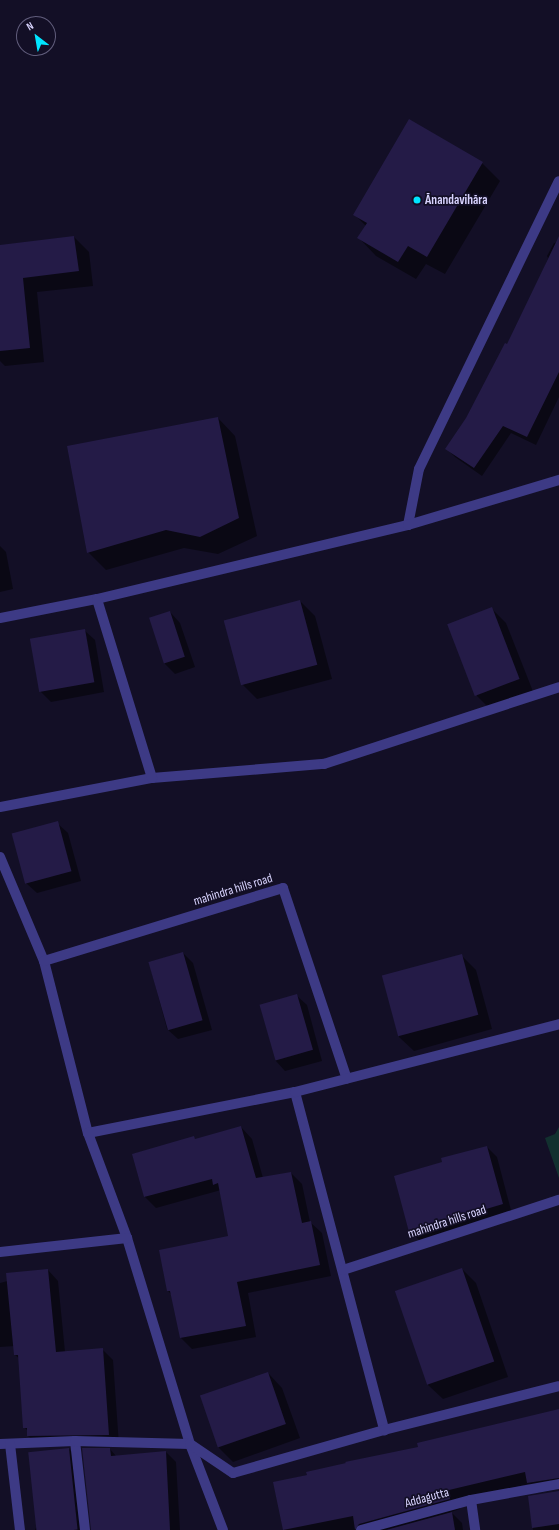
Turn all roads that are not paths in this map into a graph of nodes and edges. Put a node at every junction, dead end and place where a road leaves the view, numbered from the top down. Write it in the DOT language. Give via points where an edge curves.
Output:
graph roads {
  1 [pos="559,182"];
  2 [pos="559,480"];
  3 [pos="408,525"];
  4 [pos="97,599"];
  5 [pos="0,618"];
  6 [pos="559,687"];
  7 [pos="152,778"];
  8 [pos="0,807"];
  9 [pos="0,857"];
  10 [pos="44,961"];
  11 [pos="559,1024"];
  12 [pos="347,1078"];
  13 [pos="295,1092"];
  14 [pos="88,1133"];
  15 [pos="559,1200"];
  16 [pos="127,1238"];
  17 [pos="0,1252"];
  18 [pos="343,1270"];
  19 [pos="559,1386"];
  20 [pos="384,1430"];
  21 [pos="75,1441"];
  22 [pos="5,1444"];
  23 [pos="190,1444"];
  24 [pos="559,1484"];
  25 [pos="471,1500"];
  26 [pos="20,1530"];
  27 [pos="85,1530"];
  28 [pos="223,1530"];
  29 [pos="361,1530"];
  30 [pos="475,1530"];
  1 -- 3 [label="street" via="419,469"];
  2 -- 3 [label="street"];
  3 -- 4 [label="street"];
  4 -- 5 [label="street"];
  4 -- 7 [label="street"];
  6 -- 7 [label="street" via="324,764"];
  7 -- 8 [label="street"];
  9 -- 10 [label="street"];
  10 -- 12 [label="street, mahindra hills road" via="284,888"];
  10 -- 14 [label="street"];
  11 -- 12 [label="street"];
  12 -- 13 [label="street"];
  13 -- 14 [label="street"];
  13 -- 18 [label="street"];
  14 -- 16 [label="street"];
  15 -- 18 [label="street, mahindra hills road"];
  16 -- 17 [label="street"];
  16 -- 23 [label="street"];
  18 -- 20 [label="street"];
  19 -- 20 [label="street"];
  20 -- 23 [label="street" via="233,1473"];
  21 -- 22 [label="street"];
  21 -- 23 [label="street"];
  21 -- 27 [label="street"];
  22 -- 26 [label="street"];
  23 -- 28 [label="street"];
  24 -- 25 [label="street, Addagutta"];
  25 -- 29 [label="street, Addagutta"];
  25 -- 30 [label="street"];
}
